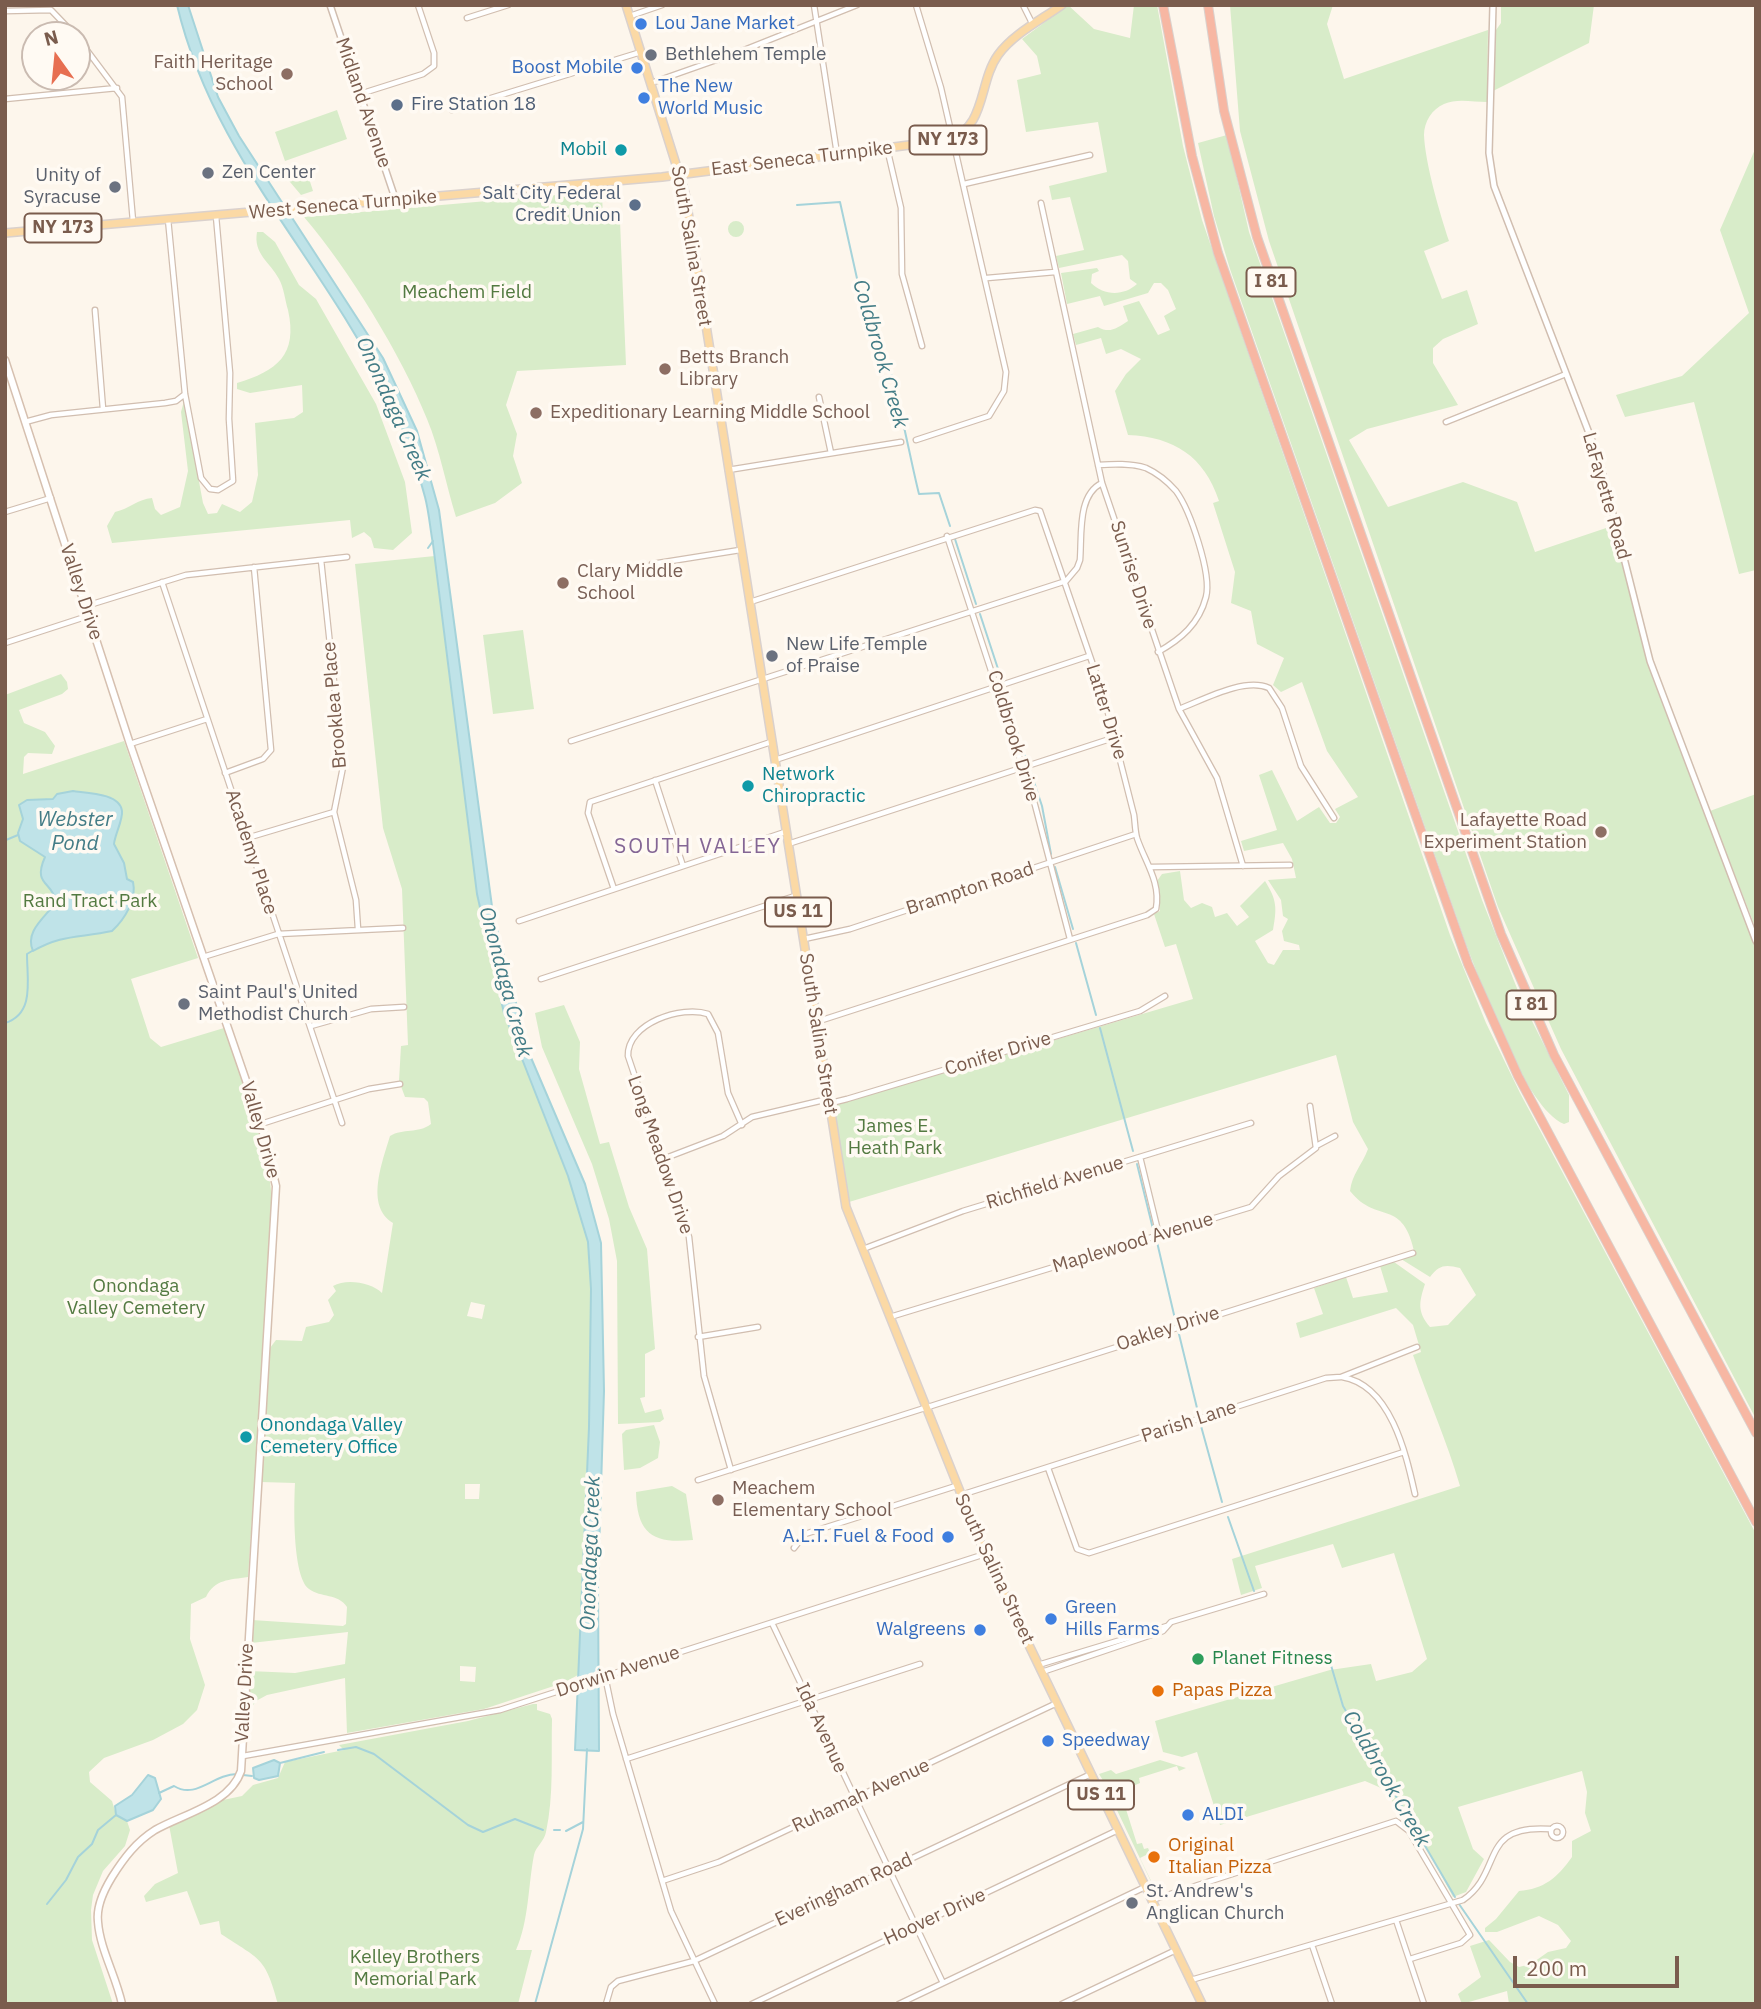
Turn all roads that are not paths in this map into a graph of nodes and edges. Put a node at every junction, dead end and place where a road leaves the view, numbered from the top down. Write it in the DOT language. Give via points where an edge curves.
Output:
graph roads {
  1 [pos="330,5"];
  2 [pos="418,5"];
  3 [pos="508,5"];
  4 [pos="626,5"];
  5 [pos="662,5"];
  6 [pos="814,5"];
  7 [pos="857,5"];
  8 [pos="916,5"];
  9 [pos="1023,5"];
  10 [pos="1062,5"];
  11 [pos="1163,5"];
  12 [pos="1208,5"];
  13 [pos="1493,5"];
  14 [pos="5,10"];
  15 [pos="629,16"];
  16 [pos="467,18"];
  17 [pos="62,21"];
  18 [pos="816,21"];
  19 [pos="1033,26"];
  20 [pos="641,52"];
  21 [pos="91,55"];
  22 [pos="651,83"];
  23 [pos="117,88"];
  24 [pos="360,94"];
  25 [pos="5,99"];
  26 [pos="452,110"];
  27 [pos="952,139"];
  28 [pos="887,148"];
  29 [pos="837,154"];
  30 [pos="1090,155"];
  31 [pos="681,174"];
  32 [pos="964,184"];
  33 [pos="396,201"];
  34 [pos="1041,203"];
  35 [pos="216,216"];
  36 [pos="168,219"];
  37 [pos="133,221"];
  38 [pos="5,233"];
  39 [pos="1055,272"];
  40 [pos="987,278"];
  41 [pos="95,310"];
  42 [pos="922,346"];
  43 [pos="5,360"];
  44 [pos="1566,374"];
  45 [pos="185,394"];
  46 [pos="819,397"];
  47 [pos="103,409"];
  48 [pos="25,422"];
  49 [pos="1446,422"];
  50 [pos="916,440"];
  51 [pos="901,442"];
  52 [pos="831,453"];
  53 [pos="1098,465"];
  54 [pos="727,471"];
  55 [pos="1102,483"];
  56 [pos="51,498"];
  57 [pos="5,512"];
  58 [pos="947,536"];
  59 [pos="740,550"];
  60 [pos="348,558"];
  61 [pos="321,560"];
  62 [pos="652,564"];
  63 [pos="254,567"];
  64 [pos="1066,581"];
  65 [pos="162,582"];
  66 [pos="749,603"];
  67 [pos="86,606"];
  68 [pos="974,612"];
  69 [pos="89,616"];
  70 [pos="5,643"];
  71 [pos="1158,652"];
  72 [pos="1089,656"];
  73 [pos="761,681"];
  74 [pos="998,687"];
  75 [pos="1179,709"];
  76 [pos="207,719"];
  77 [pos="1116,737"];
  78 [pos="571,741"];
  79 [pos="771,743"];
  80 [pos="130,744"];
  81 [pos="774,760"];
  82 [pos="1023,766"];
  83 [pos="225,773"];
  84 [pos="655,780"];
  85 [pos="334,812"];
  86 [pos="1334,818"];
  87 [pos="785,832"];
  88 [pos="1136,834"];
  89 [pos="247,838"];
  90 [pos="788,844"];
  91 [pos="1048,864"];
  92 [pos="1290,865"];
  93 [pos="683,866"];
  94 [pos="1243,866"];
  95 [pos="1151,867"];
  96 [pos="614,889"];
  97 [pos="795,896"];
  98 [pos="519,920"];
  99 [pos="403,928"];
  100 [pos="358,929"];
  101 [pos="278,934"];
  102 [pos="803,939"];
  103 [pos="1070,939"];
  104 [pos="1756,941"];
  105 [pos="203,957"];
  106 [pos="541,979"];
  107 [pos="1165,996"];
  108 [pos="404,1007"];
  109 [pos="816,1022"];
  110 [pos="311,1026"];
  111 [pos="400,1084"];
  112 [pos="335,1099"];
  113 [pos="828,1099"];
  114 [pos="1310,1106"];
  115 [pos="342,1123"];
  116 [pos="1251,1123"];
  117 [pos="261,1124"];
  118 [pos="742,1125"];
  119 [pos="1335,1136"];
  120 [pos="1317,1145"];
  121 [pos="1140,1157"];
  122 [pos="663,1159"];
  123 [pos="1159,1235"];
  124 [pos="862,1250"];
  125 [pos="1413,1253"];
  126 [pos="889,1317"];
  127 [pos="758,1326"];
  128 [pos="698,1337"];
  129 [pos="1417,1347"];
  130 [pos="1341,1377"];
  131 [pos="925,1407"];
  132 [pos="1756,1433"];
  133 [pos="1404,1452"];
  134 [pos="1048,1468"];
  135 [pos="731,1470"];
  136 [pos="698,1480"];
  137 [pos="956,1486"];
  138 [pos="1415,1494"];
  139 [pos="960,1495"];
  140 [pos="1756,1522"];
  141 [pos="794,1548"];
  142 [pos="985,1555"];
  143 [pos="1264,1594"];
  144 [pos="772,1623"];
  145 [pos="920,1664"];
  146 [pos="1040,1668"];
  147 [pos="605,1676"];
  148 [pos="808,1701"];
  149 [pos="1057,1703"];
  150 [pos="243,1756"];
  151 [pos="626,1759"];
  152 [pos="1091,1774"];
  153 [pos="855,1798"];
  154 [pos="1550,1829"];
  155 [pos="1118,1830"];
  156 [pos="890,1869"];
  157 [pos="662,1881"];
  158 [pos="1145,1887"];
  159 [pos="1152,1900"];
  160 [pos="1451,1904"];
  161 [pos="1396,1920"];
  162 [pos="917,1925"];
  163 [pos="1312,1945"];
  164 [pos="1175,1950"];
  165 [pos="1410,1959"];
  166 [pos="694,1961"];
  167 [pos="1191,1980"];
  168 [pos="943,1983"];
  169 [pos="122,2004"];
  170 [pos="606,2004"];
  171 [pos="715,2004"];
  172 [pos="751,2004"];
  173 [pos="899,2004"];
  174 [pos="1062,2004"];
  175 [pos="1202,2004"];
  176 [pos="1332,2004"];
  177 [pos="1424,2004"];
  1 -- 24 [label="street, Midland Avenue"];
  2 -- 24 [label="street" via="435,65 423,74"];
  3 -- 16 [label="street"];
  4 -- 15 [label="main road, South Salina Street / US 11"];
  5 -- 15 [label="street"];
  6 -- 18 [label="street"];
  7 -- 18 [label="street"];
  8 -- 27 [label="street"];
  9 -- 19 [label="street"];
  10 -- 19 [label="main road, NY 173"];
  11 -- 140 [label="highway, I 81" via="1192,156 1218,253 1468,964 1563,1161"];
  12 -- 132 [label="highway, I 81" via="1224,111 1257,237 1501,934 1553,1055"];
  13 -- 44 [label="street, LaFayette Road" via="1490,171"];
  14 -- 17 [label="street" via="51,10"];
  15 -- 20 [label="main road, South Salina Street / US 11"];
  18 -- 22 [label="street"];
  18 -- 29 [label="street"];
  19 -- 27 [label="main road, NY 173" via="996,57 972,125"];
  20 -- 22 [label="main road, South Salina Street / US 11"];
  20 -- 26 [label="street"];
  21 -- 23 [label="street"];
  22 -- 31 [label="main road, South Salina Street / US 11"];
  23 -- 25 [label="street"];
  23 -- 37 [label="street" via="124,108"];
  24 -- 33 [label="street, Midland Avenue"];
  27 -- 28 [label="main road, East Seneca Turnpike / NY 173"];
  27 -- 32 [label="street"];
  28 -- 29 [label="main road, East Seneca Turnpike / NY 173"];
  28 -- 42 [label="street" via="901,208 904,282"];
  29 -- 31 [label="main road, East Seneca Turnpike / NY 173"];
  30 -- 32 [label="street"];
  31 -- 33 [label="main road, West Seneca Turnpike / NY 173"];
  31 -- 54 [label="main road, South Salina Street / US 11"];
  32 -- 40 [label="street"];
  33 -- 35 [label="main road, West Seneca Turnpike / NY 173"];
  34 -- 39 [label="street, Sunrise Drive"];
  35 -- 36 [label="main road, West Seneca Turnpike / NY 173"];
  35 -- 45 [label="street" via="230,373 233,481 224,489 210,489 201,478"];
  36 -- 37 [label="main road, West Seneca Turnpike / NY 173"];
  36 -- 45 [label="street"];
  37 -- 38 [label="main road, West Seneca Turnpike / NY 173"];
  39 -- 40 [label="street"];
  39 -- 53 [label="street, Sunrise Drive"];
  40 -- 50 [label="street" via="1006,383 999,402 989,416"];
  41 -- 47 [label="street"];
  43 -- 48 [label="main road, Valley Drive"];
  44 -- 49 [label="street"];
  44 -- 104 [label="street, LaFayette Road" via="1599,459 1650,661"];
  45 -- 47 [label="street" via="176,401"];
  46 -- 52 [label="street"];
  47 -- 48 [label="street"];
  48 -- 56 [label="main road, Valley Drive"];
  51 -- 52 [label="street"];
  52 -- 54 [label="street"];
  53 -- 55 [label="street, Sunrise Drive"];
  53 -- 71 [label="street" via="1138,466 1162,477 1182,500 1207,573 1207,596 1193,626"];
  54 -- 59 [label="main road, South Salina Street / US 11"];
  55 -- 64 [label="street" via="1091,489 1085,502 1080,560"];
  55 -- 71 [label="street, Sunrise Drive"];
  56 -- 57 [label="street"];
  56 -- 67 [label="main road, Valley Drive"];
  58 -- 64 [label="street, Latter Drive" via="1035,510 1043,515"];
  58 -- 66 [label="street"];
  58 -- 68 [label="street, Coldbrook Drive"];
  59 -- 62 [label="street"];
  59 -- 66 [label="main road, South Salina Street / US 11"];
  60 -- 61 [label="street"];
  61 -- 63 [label="street"];
  61 -- 85 [label="street, Brooklea Place" via="343,767"];
  63 -- 65 [label="street"];
  63 -- 83 [label="street" via="271,750 263,759"];
  64 -- 68 [label="street"];
  64 -- 72 [label="street, Latter Drive"];
  65 -- 67 [label="street"];
  65 -- 76 [label="street, Academy Place"];
  66 -- 73 [label="main road, South Salina Street / US 11"];
  67 -- 69 [label="main road, Valley Drive"];
  68 -- 73 [label="street"];
  68 -- 74 [label="street, Coldbrook Drive"];
  69 -- 70 [label="street"];
  69 -- 80 [label="main road, Valley Drive"];
  71 -- 75 [label="street, Sunrise Drive"];
  72 -- 74 [label="street"];
  72 -- 77 [label="street, Latter Drive"];
  73 -- 78 [label="street"];
  73 -- 79 [label="main road, South Salina Street / US 11"];
  74 -- 81 [label="street"];
  74 -- 82 [label="street, Coldbrook Drive"];
  75 -- 86 [label="street" via="1242,687 1269,688 1282,708 1301,766"];
  75 -- 94 [label="street, Sunrise Drive" via="1217,779"];
  76 -- 80 [label="street"];
  76 -- 83 [label="street, Academy Place"];
  77 -- 82 [label="street"];
  77 -- 88 [label="street, Latter Drive"];
  79 -- 81 [label="main road, South Salina Street / US 11"];
  79 -- 84 [label="street"];
  80 -- 105 [label="main road, Valley Drive"];
  81 -- 87 [label="main road, South Salina Street / US 11"];
  82 -- 90 [label="street"];
  82 -- 91 [label="street, Coldbrook Drive"];
  83 -- 89 [label="street, Academy Place"];
  84 -- 93 [label="street"];
  84 -- 96 [label="street" via="590,802 589,813"];
  85 -- 89 [label="street"];
  85 -- 100 [label="street, Brooklea Place" via="356,900"];
  87 -- 90 [label="main road, South Salina Street / US 11"];
  87 -- 93 [label="street"];
  88 -- 91 [label="street, Brampton Road"];
  88 -- 95 [label="street, Latter Drive"];
  89 -- 101 [label="street, Academy Place"];
  90 -- 97 [label="main road, South Salina Street / US 11"];
  91 -- 102 [label="street, Brampton Road" via="850,929"];
  91 -- 103 [label="street, Coldbrook Drive"];
  92 -- 94 [label="street"];
  93 -- 96 [label="street"];
  94 -- 95 [label="street"];
  95 -- 103 [label="street, Latter Drive" via="1156,909"];
  96 -- 98 [label="street"];
  97 -- 102 [label="main road, South Salina Street / US 11"];
  97 -- 106 [label="street"];
  99 -- 100 [label="street"];
  100 -- 101 [label="street"];
  101 -- 105 [label="street"];
  101 -- 110 [label="street, Academy Place"];
  102 -- 109 [label="main road, South Salina Street / US 11"];
  103 -- 109 [label="street"];
  105 -- 117 [label="main road, Valley Drive"];
  107 -- 113 [label="street, Conifer Drive" via="1140,1011 847,1099"];
  108 -- 110 [label="street" via="371,1009"];
  109 -- 113 [label="main road, South Salina Street / US 11"];
  110 -- 112 [label="street, Academy Place"];
  111 -- 112 [label="street"];
  112 -- 115 [label="street, Academy Place"];
  112 -- 117 [label="street"];
  113 -- 118 [label="street, Conifer Drive" via="773,1110"];
  113 -- 124 [label="main road, South Salina Street / US 11" via="846,1207"];
  114 -- 120 [label="street"];
  116 -- 121 [label="street, Richfield Avenue"];
  117 -- 150 [label="main road, Valley Drive" via="275,1174 276,1219"];
  118 -- 122 [label="street, Conifer Drive"];
  118 -- 122 [label="street, Long Meadow Drive" via="727,1093 718,1033 708,1014 697,1012 650,1023 634,1035 628,1056"];
  119 -- 120 [label="street, Maplewood Avenue"];
  120 -- 123 [label="street, Maplewood Avenue" via="1251,1207"];
  121 -- 123 [label="street"];
  121 -- 124 [label="street, Richfield Avenue" via="939,1219"];
  122 -- 128 [label="street, Long Meadow Drive" via="689,1237"];
  123 -- 126 [label="street, Maplewood Avenue"];
  124 -- 126 [label="main road, South Salina Street / US 11"];
  125 -- 131 [label="street, Oakley Drive"];
  126 -- 131 [label="main road, South Salina Street / US 11"];
  127 -- 128 [label="street"];
  128 -- 135 [label="street, Long Meadow Drive" via="704,1376"];
  129 -- 130 [label="street, Parish Lane"];
  130 -- 133 [label="street" via="1375,1396"];
  130 -- 134 [label="street, Parish Lane"];
  131 -- 135 [label="street, Oakley Drive"];
  131 -- 137 [label="main road, South Salina Street / US 11"];
  133 -- 134 [label="street" via="1105,1550 1083,1553 1077,1549"];
  133 -- 138 [label="street"];
  134 -- 139 [label="street, Parish Lane"];
  135 -- 136 [label="street, Oakley Drive"];
  137 -- 139 [label="main road, South Salina Street / US 11"];
  137 -- 141 [label="street" via="805,1534"];
  139 -- 142 [label="main road, South Salina Street / US 11"];
  142 -- 144 [label="street, Dorwin Avenue"];
  142 -- 146 [label="main road, South Salina Street / US 11"];
  143 -- 146 [label="street"];
  144 -- 147 [label="street, Dorwin Avenue"];
  144 -- 148 [label="street, Ida Avenue"];
  145 -- 148 [label="street"];
  146 -- 149 [label="main road, South Salina Street / US 11"];
  147 -- 150 [label="street, Dorwin Avenue" via="500,1710"];
  147 -- 151 [label="street"];
  148 -- 151 [label="street"];
  148 -- 153 [label="street, Ida Avenue"];
  149 -- 152 [label="main road, South Salina Street / US 11"];
  149 -- 153 [label="street, Ruhamah Avenue"];
  150 -- 169 [label="main road, Valley Drive" via="239,1774 221,1797 136,1843 101,1898 98,1924"];
  151 -- 157 [label="street"];
  152 -- 155 [label="main road, South Salina Street / US 11"];
  152 -- 156 [label="street, Everingham Road"];
  153 -- 156 [label="street, Ida Avenue"];
  153 -- 157 [label="street, Ruhamah Avenue" via="719,1862"];
  154 -- 160 [label="street" via="1520,1831 1499,1842 1472,1893"];
  155 -- 158 [label="main road, South Salina Street / US 11"];
  155 -- 162 [label="street, Hoover Drive"];
  156 -- 162 [label="street, Ida Avenue"];
  156 -- 166 [label="street, Everingham Road"];
  157 -- 166 [label="street"];
  158 -- 159 [label="main road, South Salina Street / US 11"];
  158 -- 168 [label="street"];
  159 -- 160 [label="street" via="1396,1821 1409,1831"];
  159 -- 164 [label="main road, South Salina Street / US 11"];
  160 -- 161 [label="street"];
  160 -- 165 [label="street" via="1469,1939"];
  161 -- 163 [label="street"];
  161 -- 165 [label="street"];
  162 -- 168 [label="street, Ida Avenue"];
  162 -- 172 [label="street, Hoover Drive"];
  163 -- 167 [label="street"];
  163 -- 176 [label="street"];
  164 -- 167 [label="main road, South Salina Street / US 11"];
  164 -- 174 [label="street"];
  165 -- 177 [label="street"];
  166 -- 170 [label="street, Everingham Road" via="618,1981"];
  166 -- 171 [label="street"];
  167 -- 175 [label="main road, South Salina Street / US 11"];
  168 -- 173 [label="street"];
}
